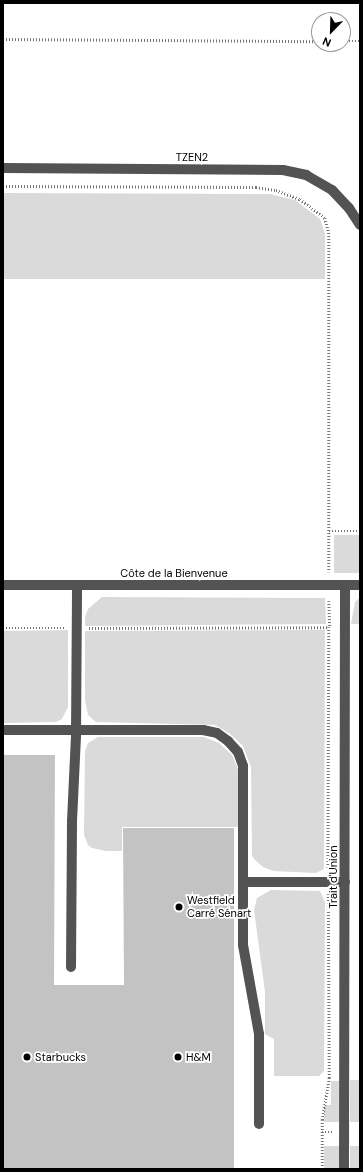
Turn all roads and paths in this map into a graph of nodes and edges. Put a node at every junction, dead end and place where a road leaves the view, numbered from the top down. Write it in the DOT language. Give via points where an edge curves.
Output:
graph roads {
  1 [pos="3,39"];
  2 [pos="311,41"];
  3 [pos="3,168"];
  4 [pos="3,186"];
  5 [pos="360,225"];
  6 [pos="329,531"];
  7 [pos="360,531"];
  8 [pos="329,573"];
  9 [pos="3,585"];
  10 [pos="77,585"];
  11 [pos="360,585"];
  12 [pos="346,586"];
  13 [pos="3,628"];
  14 [pos="76,628"];
  15 [pos="3,730"];
  16 [pos="76,730"];
  17 [pos="328,881"];
  18 [pos="244,882"];
  19 [pos="345,882"];
  20 [pos="71,967"];
  21 [pos="259,1124"];
  22 [pos="322,1169"];
  23 [pos="344,1169"];
  1 -- 2 [label="path"];
  3 -- 5 [label="street, TZEN2" via="283,170 306,175 332,190 349,208"];
  4 -- 6 [label="path" via="256,187 300,198 325,218 329,233"];
  6 -- 7 [label="path"];
  6 -- 8 [label="path"];
  9 -- 10 [label="street, Côte de la Bienvenue"];
  10 -- 12 [label="street, Côte de la Bienvenue"];
  10 -- 14 [label="street"];
  11 -- 12 [label="street, Côte de la Bienvenue"];
  12 -- 19 [label="street, Trait d'Union"];
  13 -- 14 [label="path"];
  14 -- 16 [label="street"];
  14 -- 17 [label="path" via="329,627"];
  15 -- 16 [label="street"];
  16 -- 18 [label="street" via="203,730 217,733 228,741 238,752 243,766"];
  16 -- 20 [label="street" via="72,821"];
  17 -- 18 [label="street"];
  17 -- 19 [label="street"];
  17 -- 22 [label="path" via="329,1078 322,1120"];
  18 -- 21 [label="street" via="243,945 259,1034"];
  19 -- 23 [label="street, Trait d'Union"];
}
